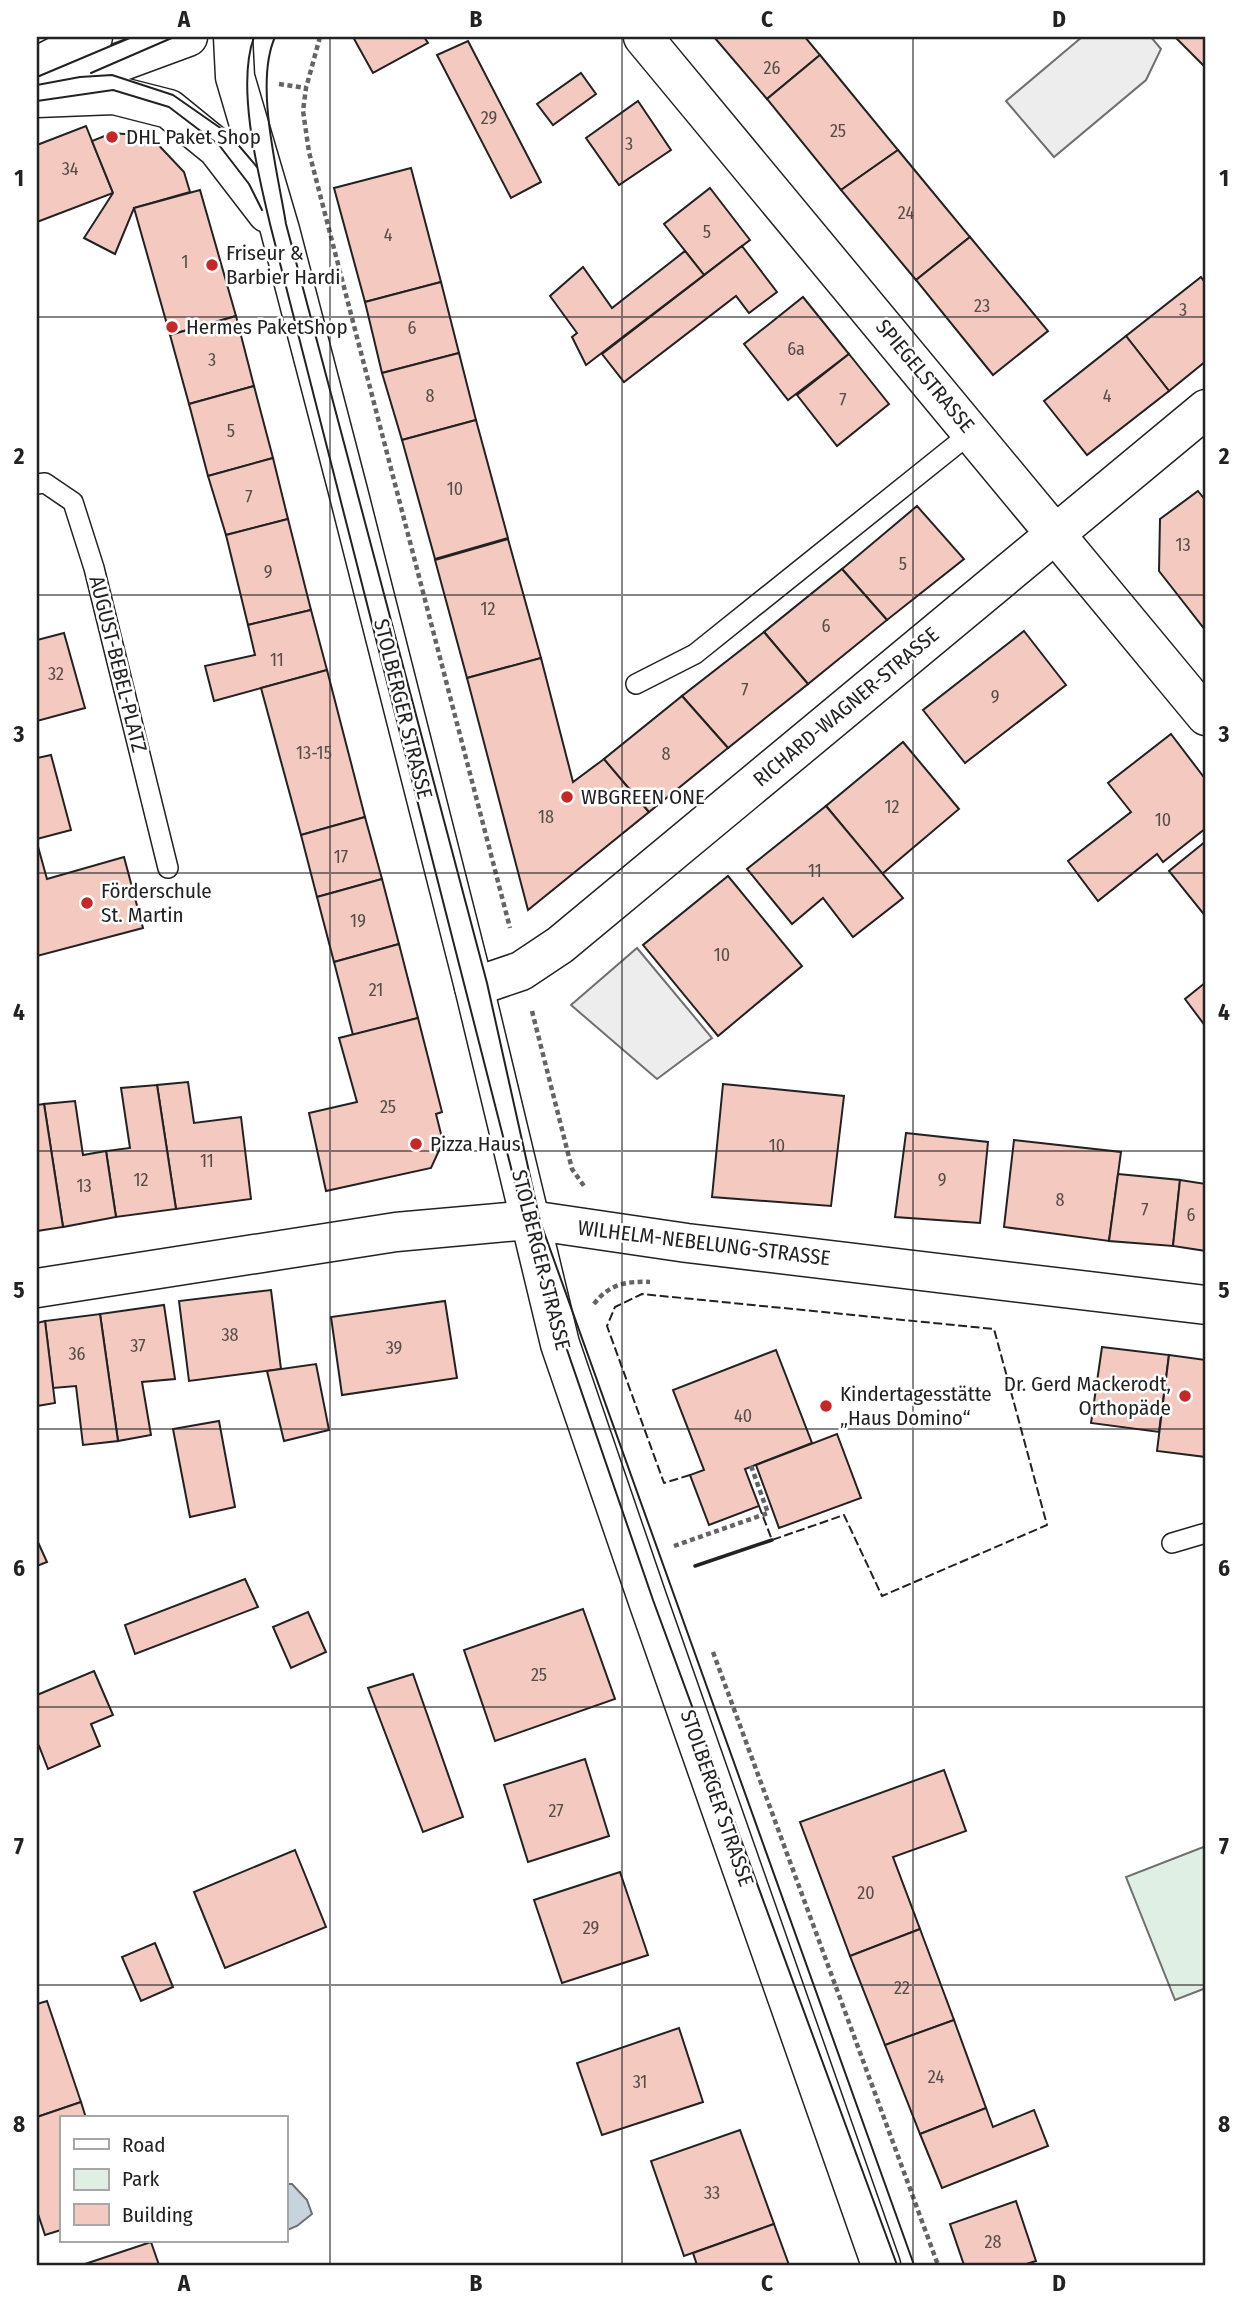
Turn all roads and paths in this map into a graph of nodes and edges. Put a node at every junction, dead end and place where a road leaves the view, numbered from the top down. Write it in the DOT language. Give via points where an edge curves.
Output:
graph roads {
  1 [pos="93,37"];
  2 [pos="188,37"];
  3 [pos="233,37"];
  4 [pos="320,37"];
  5 [pos="643,37"];
  6 [pos="37,72"];
  7 [pos="37,92"];
  8 [pos="37,98"];
  9 [pos="280,230"];
  10 [pos="1206,409"];
  11 [pos="972,432"];
  12 [pos="37,484"];
  13 [pos="1056,533"];
  14 [pos="636,684"];
  15 [pos="1206,716"];
  16 [pos="168,868"];
  17 [pos="521,971"];
  18 [pos="474,987"];
  19 [pos="589,1194"];
  20 [pos="530,1220"];
  21 [pos="657,1283"];
  22 [pos="37,1289"];
  23 [pos="1206,1305"];
  24 [pos="591,1307"];
  25 [pos="751,1466"];
  26 [pos="1206,1533"];
  27 [pos="1172,1543"];
  28 [pos="679,1559"];
  29 [pos="713,1650"];
  30 [pos="881,2265"];
  31 [pos="938,2265"];
  1 -- 6 [label="street" via="47,61"];
  2 -- 7 [label="street"];
  3 -- 9 [label="street, STOLBERGER STRASSE" via="235,77"];
  4 -- 17 [label="path" via="303,111 309,152"];
  5 -- 11 [label="street, SPIEGELSTRASSE"];
  8 -- 9 [label="street, STOLBERGER STRASSE" via="114,95 169,109 217,148"];
  9 -- 18 [label="street, STOLBERGER STRASSE"];
  10 -- 13 [label="street, RICHARD-WAGNER-STRASSE"];
  11 -- 13 [label="street, SPIEGELSTRASSE"];
  11 -- 14 [label="lane" via="695,654"];
  12 -- 16 [label="lane, AUGUST-BEBEL-PLATZ" via="46,483 73,502 94,568"];
  13 -- 15 [label="street, SPIEGELSTRASSE"];
  13 -- 17 [label="street, RICHARD-WAGNER-STRASSE" via="560,945"];
  17 -- 18 [label="street, RICHARD-WAGNER-STRASSE"];
  17 -- 19 [label="path" via="572,1169"];
  18 -- 20 [label="street, STOLBERGER STRASSE"];
  20 -- 22 [label="street, WILHELM-NEBELUNG-STRASSE" via="396,1232"];
  20 -- 23 [label="street, WILHELM-NEBELUNG-STRASSE"];
  20 -- 30 [label="street, STOLBERGER STRASSE" via="564,1356"];
  21 -- 24 [label="path" via="632,1281 604,1291"];
  25 -- 28 [label="path" via="768,1513 674,1546"];
  26 -- 27 [label="lane"];
  29 -- 31 [label="path"];
}
